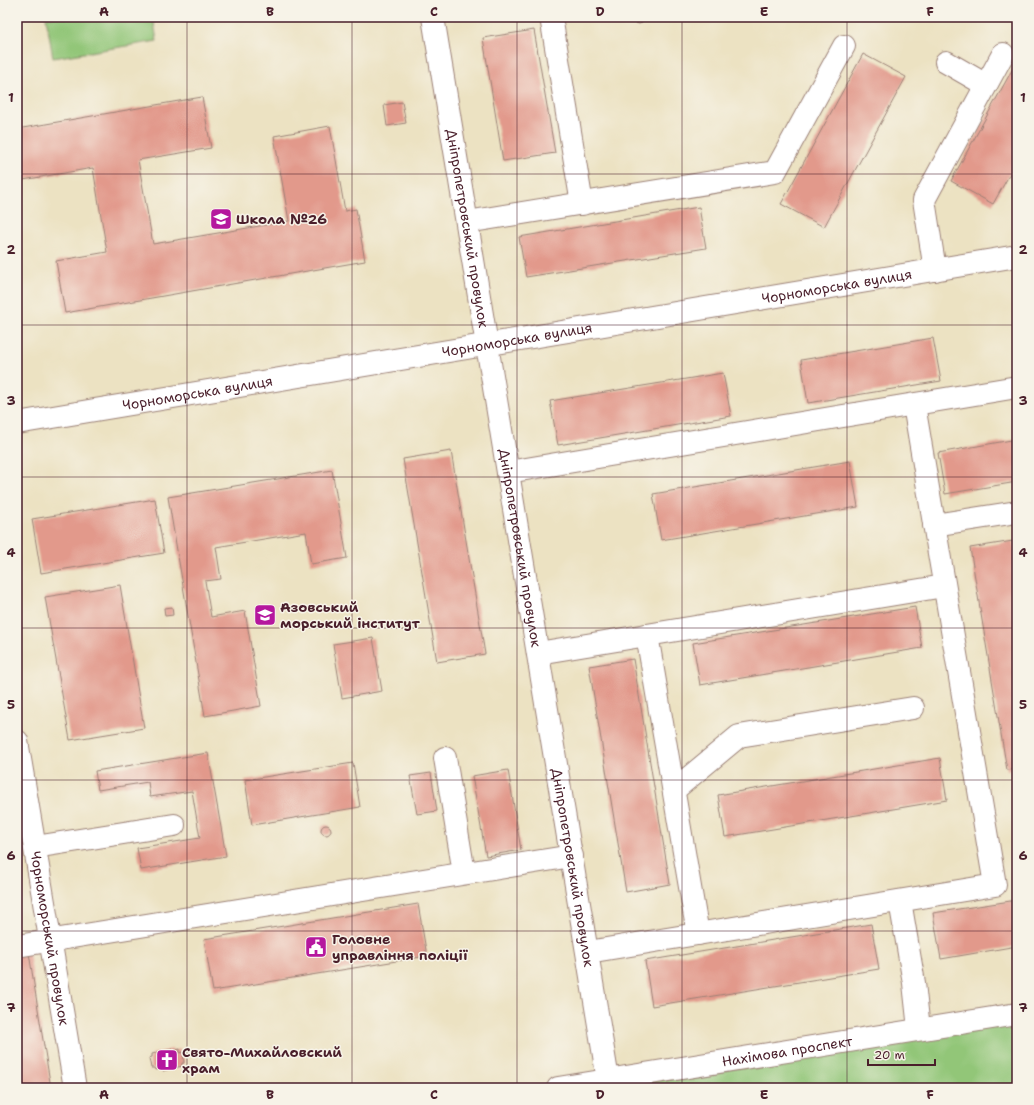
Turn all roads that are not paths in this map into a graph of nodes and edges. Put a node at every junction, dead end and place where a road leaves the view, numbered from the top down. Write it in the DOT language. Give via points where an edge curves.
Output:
graph roads {
  1 [pos="433,17"];
  2 [pos="551,17"];
  3 [pos="844,46"];
  4 [pos="1004,54"];
  5 [pos="946,62"];
  6 [pos="986,85"];
  7 [pos="582,204"];
  8 [pos="467,222"];
  9 [pos="1017,256"];
  10 [pos="935,270"];
  11 [pos="487,344"];
  12 [pos="1017,387"];
  13 [pos="914,405"];
  14 [pos="17,423"];
  15 [pos="508,472"];
  16 [pos="1017,512"];
  17 [pos="934,525"];
  18 [pos="944,586"];
  19 [pos="647,635"];
  20 [pos="538,653"];
  21 [pos="913,708"];
  22 [pos="17,741"];
  23 [pos="444,758"];
  24 [pos="674,790"];
  25 [pos="174,825"];
  26 [pos="35,848"];
  27 [pos="572,856"];
  28 [pos="464,873"];
  29 [pos="900,901"];
  30 [pos="698,934"];
  31 [pos="50,942"];
  32 [pos="17,946"];
  33 [pos="588,952"];
  34 [pos="1017,1014"];
  35 [pos="919,1029"];
  36 [pos="608,1080"];
  37 [pos="75,1088"];
  38 [pos="558,1088"];
  1 -- 8 [label="main road, Дніпропетровський провулок"];
  2 -- 7 [label="main road"];
  3 -- 7 [label="main road" via="775,172"];
  4 -- 6 [label="main road"];
  5 -- 6 [label="main road"];
  6 -- 10 [label="main road" via="924,200"];
  7 -- 8 [label="main road"];
  8 -- 11 [label="main road, Дніпропетровський провулок"];
  9 -- 10 [label="main road, Чорноморська вулиця"];
  10 -- 11 [label="main road, Чорноморська вулиця"];
  11 -- 14 [label="main road, Чорноморська вулиця"];
  11 -- 15 [label="main road, Дніпропетровський провулок"];
  12 -- 13 [label="main road"];
  13 -- 15 [label="main road"];
  13 -- 17 [label="main road"];
  15 -- 20 [label="main road, Дніпропетровський провулок"];
  16 -- 17 [label="main road"];
  17 -- 18 [label="main road"];
  18 -- 19 [label="main road"];
  18 -- 29 [label="main road" via="994,885"];
  19 -- 20 [label="main road"];
  19 -- 24 [label="main road"];
  20 -- 27 [label="main road, Дніпропетровський провулок"];
  21 -- 24 [label="main road" via="739,736"];
  22 -- 26 [label="main road, Чорноморський провулок"];
  23 -- 28 [label="main road"];
  24 -- 30 [label="main road"];
  25 -- 26 [label="main road"];
  26 -- 31 [label="main road, Чорноморський провулок"];
  27 -- 28 [label="main road"];
  27 -- 33 [label="main road, Дніпропетровський провулок"];
  28 -- 31 [label="main road"];
  29 -- 30 [label="main road"];
  29 -- 35 [label="main road"];
  30 -- 33 [label="main road"];
  31 -- 32 [label="main road"];
  31 -- 37 [label="main road, Чорноморський провулок"];
  33 -- 36 [label="main road, Дніпропетровський провулок"];
  34 -- 35 [label="main road, Нахімова проспект"];
  35 -- 36 [label="main road, Нахімова проспект"];
  36 -- 38 [label="main road, Нахімова проспект"];
}
